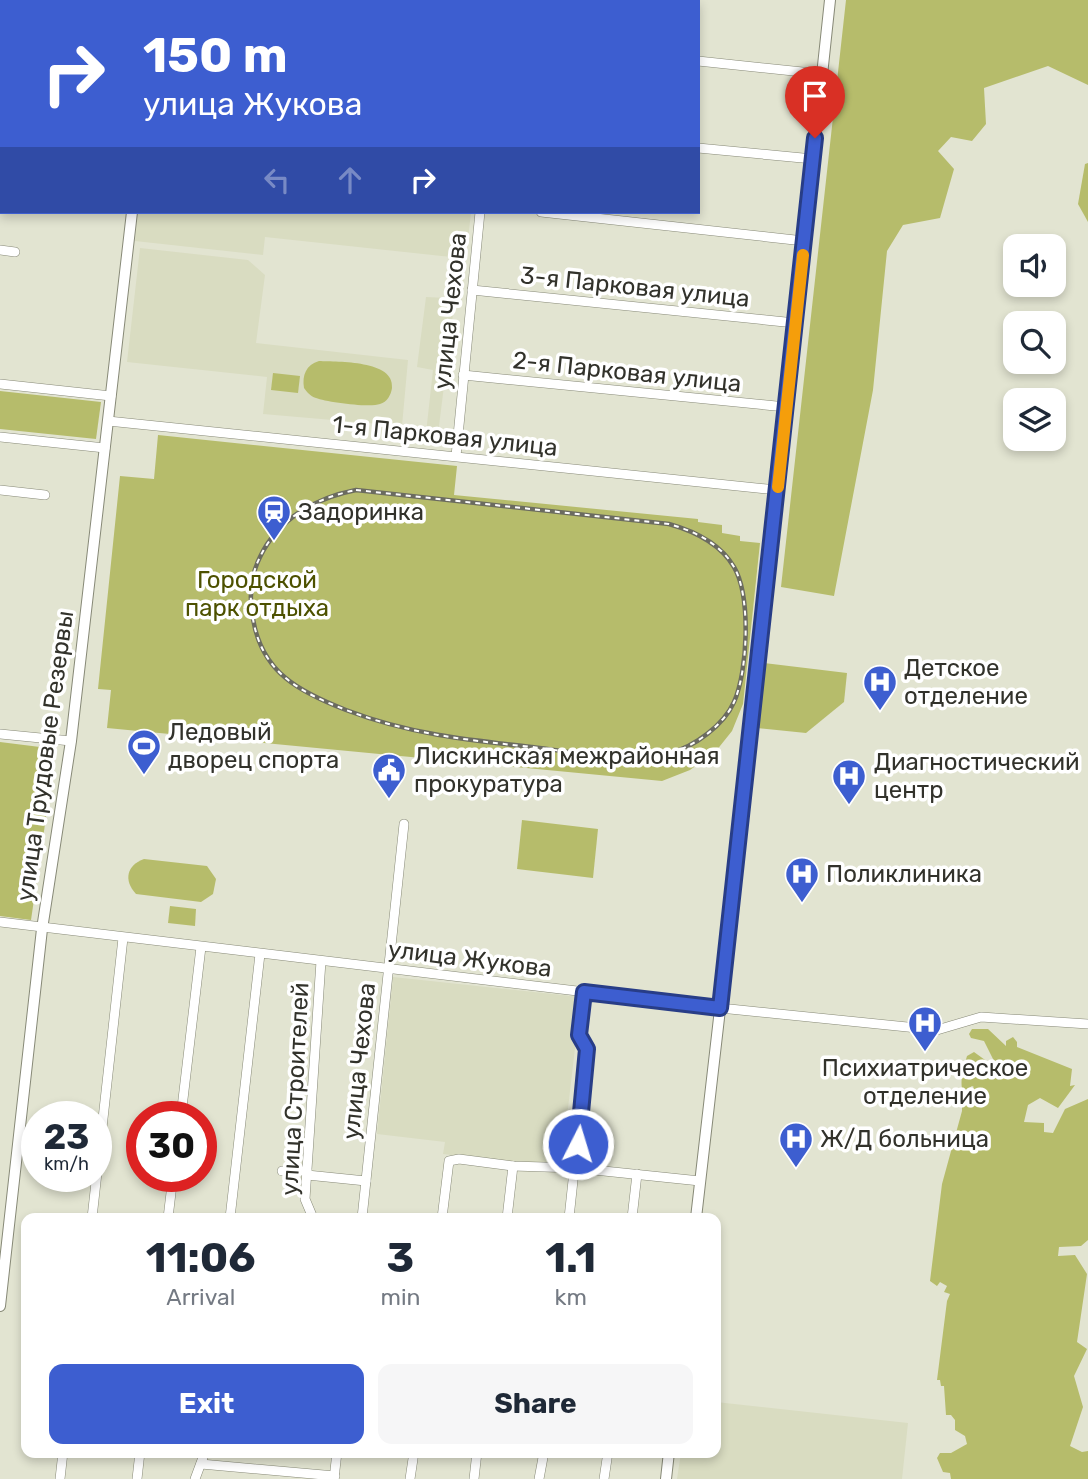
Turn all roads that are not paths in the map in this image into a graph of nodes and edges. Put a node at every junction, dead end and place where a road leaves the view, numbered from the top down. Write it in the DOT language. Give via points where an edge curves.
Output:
graph roads {
  1 [pos="830,0"];
  2 [pos="700,61"];
  3 [pos="822,74"];
  4 [pos="700,148"];
  5 [pos="813,159"];
  6 [pos="132,214"];
  7 [pos="480,214"];
  8 [pos="559,214"];
  9 [pos="804,241"];
  10 [pos="0,250"];
  11 [pos="15,252"];
  12 [pos="472,290"];
  13 [pos="795,323"];
  14 [pos="463,374"];
  15 [pos="0,384"];
  16 [pos="111,397"];
  17 [pos="786,407"];
  18 [pos="108,421"];
  19 [pos="0,437"];
  20 [pos="105,448"];
  21 [pos="456,456"];
  22 [pos="0,490"];
  23 [pos="777,490"];
  24 [pos="44,495"];
  25 [pos="0,734"];
  26 [pos="71,741"];
  27 [pos="404,824"];
  28 [pos="0,922"];
  29 [pos="42,929"];
  30 [pos="123,938"];
  31 [pos="201,947"];
  32 [pos="260,954"];
  33 [pos="321,961"];
  34 [pos="388,968"];
  35 [pos="584,992"];
  36 [pos="720,1008"];
  37 [pos="1088,1024"];
  38 [pos="183,1101"];
  39 [pos="513,1166"];
  40 [pos="575,1168"];
  41 [pos="282,1171"];
  42 [pos="307,1173"];
  43 [pos="637,1174"];
  44 [pos="366,1181"];
  45 [pos="700,1181"];
  46 [pos="171,1192"];
  47 [pos="93,1213"];
  48 [pos="169,1213"];
  49 [pos="231,1213"];
  50 [pos="311,1213"];
  51 [pos="363,1213"];
  52 [pos="443,1213"];
  53 [pos="507,1213"];
  54 [pos="570,1213"];
  55 [pos="633,1213"];
  56 [pos="697,1213"];
  57 [pos="0,1306"];
  58 [pos="62,1458"];
  59 [pos="140,1458"];
  60 [pos="203,1458"];
  61 [pos="336,1458"];
  62 [pos="413,1458"];
  63 [pos="476,1458"];
  64 [pos="543,1458"];
  65 [pos="607,1458"];
  66 [pos="668,1458"];
  67 [pos="201,1464"];
  68 [pos="334,1478"];
  69 [pos="60,1479"];
  70 [pos="137,1479"];
  71 [pos="195,1479"];
  72 [pos="410,1479"];
  73 [pos="474,1479"];
  74 [pos="539,1479"];
  75 [pos="604,1479"];
  76 [pos="666,1479"];
  1 -- 3 [label="main road"];
  2 -- 3 [label="street"];
  3 -- 5 [label="main road"];
  4 -- 5 [label="street"];
  5 -- 9 [label="main road"];
  6 -- 16 [label="main road, улица Трудовые Резервы"];
  7 -- 12 [label="street, улица Чехова"];
  8 -- 9 [label="street"];
  9 -- 13 [label="main road"];
  10 -- 11 [label="street"];
  12 -- 13 [label="street, 3-я Парковая улица"];
  12 -- 14 [label="street, улица Чехова"];
  13 -- 17 [label="main road"];
  14 -- 17 [label="street, 2-я Парковая улица"];
  14 -- 21 [label="street, улица Чехова"];
  15 -- 16 [label="street"];
  16 -- 18 [label="main road, улица Трудовые Резервы"];
  17 -- 23 [label="main road"];
  18 -- 20 [label="main road, улица Трудовые Резервы"];
  18 -- 21 [label="street, 1-я Парковая улица"];
  19 -- 20 [label="street"];
  20 -- 26 [label="main road, улица Трудовые Резервы"];
  21 -- 23 [label="street, 1-я Парковая улица"];
  22 -- 24 [label="street"];
  23 -- 36 [label="main road"];
  25 -- 26 [label="street"];
  26 -- 29 [label="main road, улица Трудовые Резервы"];
  27 -- 34 [label="street, улица Чехова"];
  28 -- 29 [label="street, улица Жукова"];
  29 -- 30 [label="street, улица Жукова"];
  29 -- 57 [label="main road, улица Трудовые Резервы"];
  30 -- 31 [label="street, улица Жукова"];
  30 -- 47 [label="street"];
  31 -- 32 [label="street, улица Жукова"];
  31 -- 38 [label="street"];
  32 -- 33 [label="street, улица Жукова"];
  32 -- 49 [label="street"];
  33 -- 34 [label="street, улица Жукова"];
  33 -- 42 [label="street, улица Строителей"];
  34 -- 35 [label="street, улица Жукова"];
  34 -- 44 [label="street, улица Чехова"];
  35 -- 36 [label="street, улица Жукова"];
  35 -- 40 [label="street" via="579,1035 587,1049"];
  36 -- 37 [label="street, улица Жукова" via="936,1030 981,1017"];
  36 -- 45 [label="main road"];
  39 -- 40 [label="street"];
  39 -- 52 [label="street" via="449,1161"];
  39 -- 53 [label="street"];
  40 -- 43 [label="street"];
  40 -- 54 [label="street"];
  41 -- 42 [label="street"];
  42 -- 44 [label="street"];
  42 -- 50 [label="street, улица Строителей" via="305,1199"];
  43 -- 45 [label="street"];
  43 -- 55 [label="street"];
  44 -- 51 [label="street, улица Чехова"];
  45 -- 56 [label="main road"];
  46 -- 48 [label="street"];
  58 -- 69 [label="street"];
  59 -- 70 [label="street"];
  60 -- 67 [label="street"];
  61 -- 68 [label="street"];
  62 -- 72 [label="street"];
  63 -- 73 [label="street"];
  64 -- 74 [label="street"];
  65 -- 75 [label="street"];
  66 -- 76 [label="main road"];
  67 -- 68 [label="street"];
  67 -- 71 [label="street"];
}
